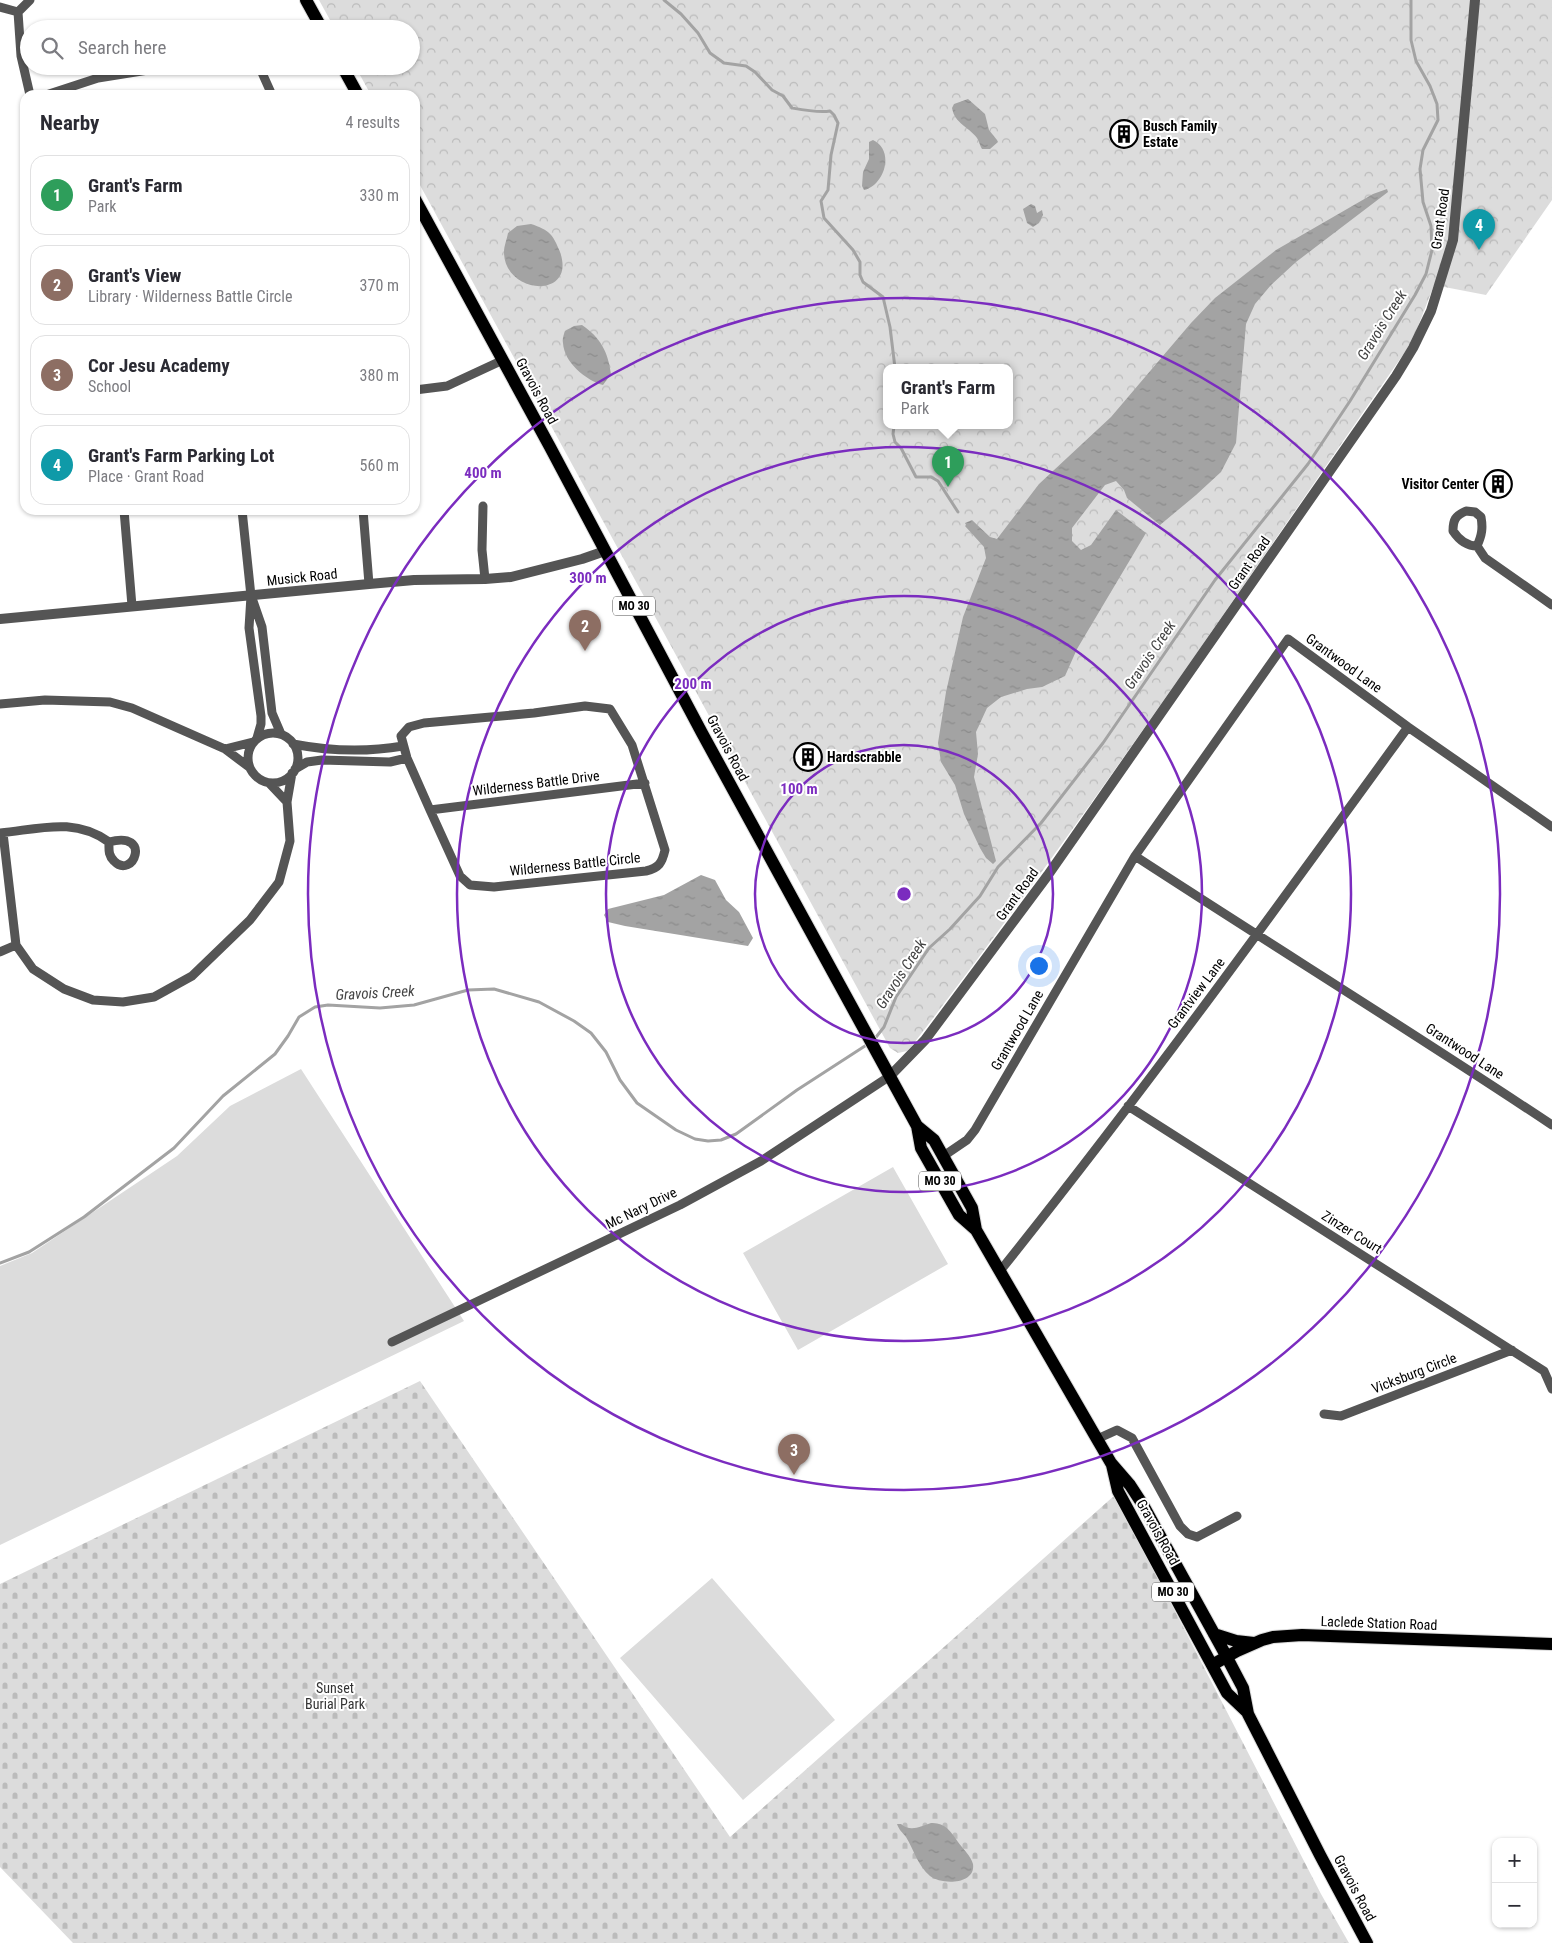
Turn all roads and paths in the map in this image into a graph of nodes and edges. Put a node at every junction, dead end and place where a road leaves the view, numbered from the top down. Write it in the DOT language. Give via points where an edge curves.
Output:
graph roads {
  1 [pos="30,0"];
  2 [pos="306,0"];
  3 [pos="1475,0"];
  4 [pos="0,7"];
  5 [pos="18,12"];
  6 [pos="317,20"];
  7 [pos="20,41"];
  8 [pos="25,75"];
  9 [pos="117,75"];
  10 [pos="263,75"];
  11 [pos="347,75"];
  12 [pos="29,90"];
  13 [pos="61,90"];
  14 [pos="270,90"];
  15 [pos="355,90"];
  16 [pos="420,208"];
  17 [pos="503,360"];
  18 [pos="420,389"];
  19 [pos="483,506"];
  20 [pos="124,515"];
  21 [pos="243,515"];
  22 [pos="363,515"];
  23 [pos="1477,546"];
  24 [pos="604,551"];
  25 [pos="485,579"];
  26 [pos="369,584"];
  27 [pos="251,596"];
  28 [pos="1552,605"];
  29 [pos="132,606"];
  30 [pos="0,619"];
  31 [pos="0,704"];
  32 [pos="1408,726"];
  33 [pos="282,734"];
  34 [pos="255,740"];
  35 [pos="294,744"];
  36 [pos="403,746"];
  37 [pos="225,748"];
  38 [pos="407,758"];
  39 [pos="250,767"];
  40 [pos="294,771"];
  41 [pos="269,783"];
  42 [pos="645,783"];
  43 [pos="287,802"];
  44 [pos="430,810"];
  45 [pos="1552,827"];
  46 [pos="2,833"];
  47 [pos="109,842"];
  48 [pos="1135,856"];
  49 [pos="1256,935"];
  50 [pos="16,945"];
  51 [pos="0,952"];
  52 [pos="890,1076"];
  53 [pos="1128,1106"];
  54 [pos="1552,1125"];
  55 [pos="917,1126"];
  56 [pos="942,1157"];
  57 [pos="976,1230"];
  58 [pos="1000,1271"];
  59 [pos="392,1342"];
  60 [pos="1512,1350"];
  61 [pos="1552,1389"];
  62 [pos="1324,1414"];
  63 [pos="1097,1440"];
  64 [pos="1111,1462"];
  65 [pos="1237,1516"];
  66 [pos="1214,1634"];
  67 [pos="1254,1643"];
  68 [pos="1552,1644"];
  69 [pos="1226,1657"];
  70 [pos="1212,1665"];
  71 [pos="1248,1714"];
  72 [pos="1368,1943"];
  1 -- 5 [label="street"];
  2 -- 6 [label="main road"];
  3 -- 52 [label="street, Grant Road" via="1455,228 1434,304 1413,348 1048,875 925,1040"];
  4 -- 5 [label="street"];
  5 -- 7 [label="street"];
  8 -- 12 [label="street"];
  9 -- 13 [label="street"];
  10 -- 14 [label="street"];
  11 -- 15 [label="main road"];
  16 -- 17 [label="main road, Gravois Road / MO 30"];
  17 -- 18 [label="street" via="447,386"];
  17 -- 24 [label="main road, Gravois Road / MO 30"];
  19 -- 25 [label="street"];
  20 -- 29 [label="street"];
  21 -- 27 [label="street"];
  22 -- 26 [label="street"];
  23 -- 28 [label="street" via="1485,558"];
  24 -- 25 [label="street, Musick Road" via="538,571"];
  24 -- 52 [label="main road, Gravois Road / MO 30"];
  25 -- 26 [label="street, Musick Road"];
  26 -- 27 [label="street, Musick Road"];
  27 -- 29 [label="street, Musick Road"];
  27 -- 33 [label="street" via="262,627 272,713"];
  27 -- 34 [label="street" via="248,628 261,716"];
  29 -- 30 [label="street, Musick Road"];
  31 -- 37 [label="street" via="45,700 110,702 132,708"];
  32 -- 45 [label="street, Grantwood Lane"];
  32 -- 48 [label="street, Grantwood Lane" via="1288,639"];
  32 -- 49 [label="street, Grantview Lane"];
  33 -- 34 [label="street" via="266,734"];
  33 -- 35 [label="street"];
  34 -- 37 [label="street"];
  34 -- 39 [label="street" via="248,757"];
  35 -- 36 [label="street" via="354,749"];
  35 -- 40 [label="street" via="297,754"];
  36 -- 38 [label="street, Wilderness Battle Circle"];
  36 -- 42 [label="street, Wilderness Battle Circle" via="402,736 409,727 424,723 585,706 602,707 610,709 632,745"];
  37 -- 39 [label="street"];
  38 -- 40 [label="street" via="390,762 322,760 307,762"];
  38 -- 44 [label="street, Wilderness Battle Circle"];
  39 -- 41 [label="street" via="259,779"];
  40 -- 41 [label="street" via="279,782"];
  40 -- 43 [label="street"];
  41 -- 43 [label="street"];
  42 -- 44 [label="street, Wilderness Battle Drive"];
  42 -- 44 [label="street, Wilderness Battle Circle" via="665,850 657,868 646,871 494,887 470,886 460,876"];
  43 -- 50 [label="street" via="290,841 279,882 250,920 192,976 154,997 123,1002 93,1000 64,989 33,968"];
  46 -- 47 [label="street" via="68,826 85,829"];
  46 -- 50 [label="street"];
  48 -- 49 [label="street, Grantwood Lane"];
  48 -- 56 [label="street, Grantwood Lane" via="975,1130 967,1140"];
  49 -- 53 [label="street, Grantview Lane"];
  49 -- 54 [label="street, Grantwood Lane"];
  50 -- 51 [label="street"];
  52 -- 55 [label="main road, Gravois Road / MO 30"];
  52 -- 59 [label="street, Mc Nary Drive" via="761,1161 680,1205"];
  53 -- 58 [label="street, Grantview Lane"];
  53 -- 60 [label="street, Zinzer Court"];
  55 -- 56 [label="main road, Gravois Road / MO 30" via="934,1140"];
  55 -- 57 [label="main road, Gravois Road / MO 30" via="921,1148 960,1215"];
  56 -- 57 [label="main road, Gravois Road / MO 30" via="972,1208"];
  57 -- 58 [label="main road, Gravois Road / MO 30"];
  58 -- 63 [label="main road, Gravois Road / MO 30"];
  60 -- 61 [label="street, Zinzer Court" via="1544,1371"];
  60 -- 62 [label="street, Vicksburg Circle" via="1341,1416"];
  63 -- 64 [label="main road, Gravois Road / MO 30"];
  63 -- 65 [label="street" via="1118,1430 1132,1438 1180,1526 1188,1534 1197,1536"];
  64 -- 66 [label="main road, Gravois Road / MO 30" via="1139,1498"];
  64 -- 70 [label="main road, Gravois Road / MO 30" via="1118,1491"];
  66 -- 67 [label="main road"];
  66 -- 69 [label="main road, Gravois Road / MO 30"];
  67 -- 68 [label="main road, Laclede Station Road" via="1273,1637 1302,1635"];
  67 -- 69 [label="main road, Laclede Station Road"];
  69 -- 70 [label="main road, Laclede Station Road"];
  69 -- 71 [label="main road, Gravois Road / MO 30" via="1242,1688"];
  70 -- 71 [label="main road, Gravois Road / MO 30" via="1228,1693"];
  71 -- 72 [label="main road, Gravois Road / MO 30"];
}
